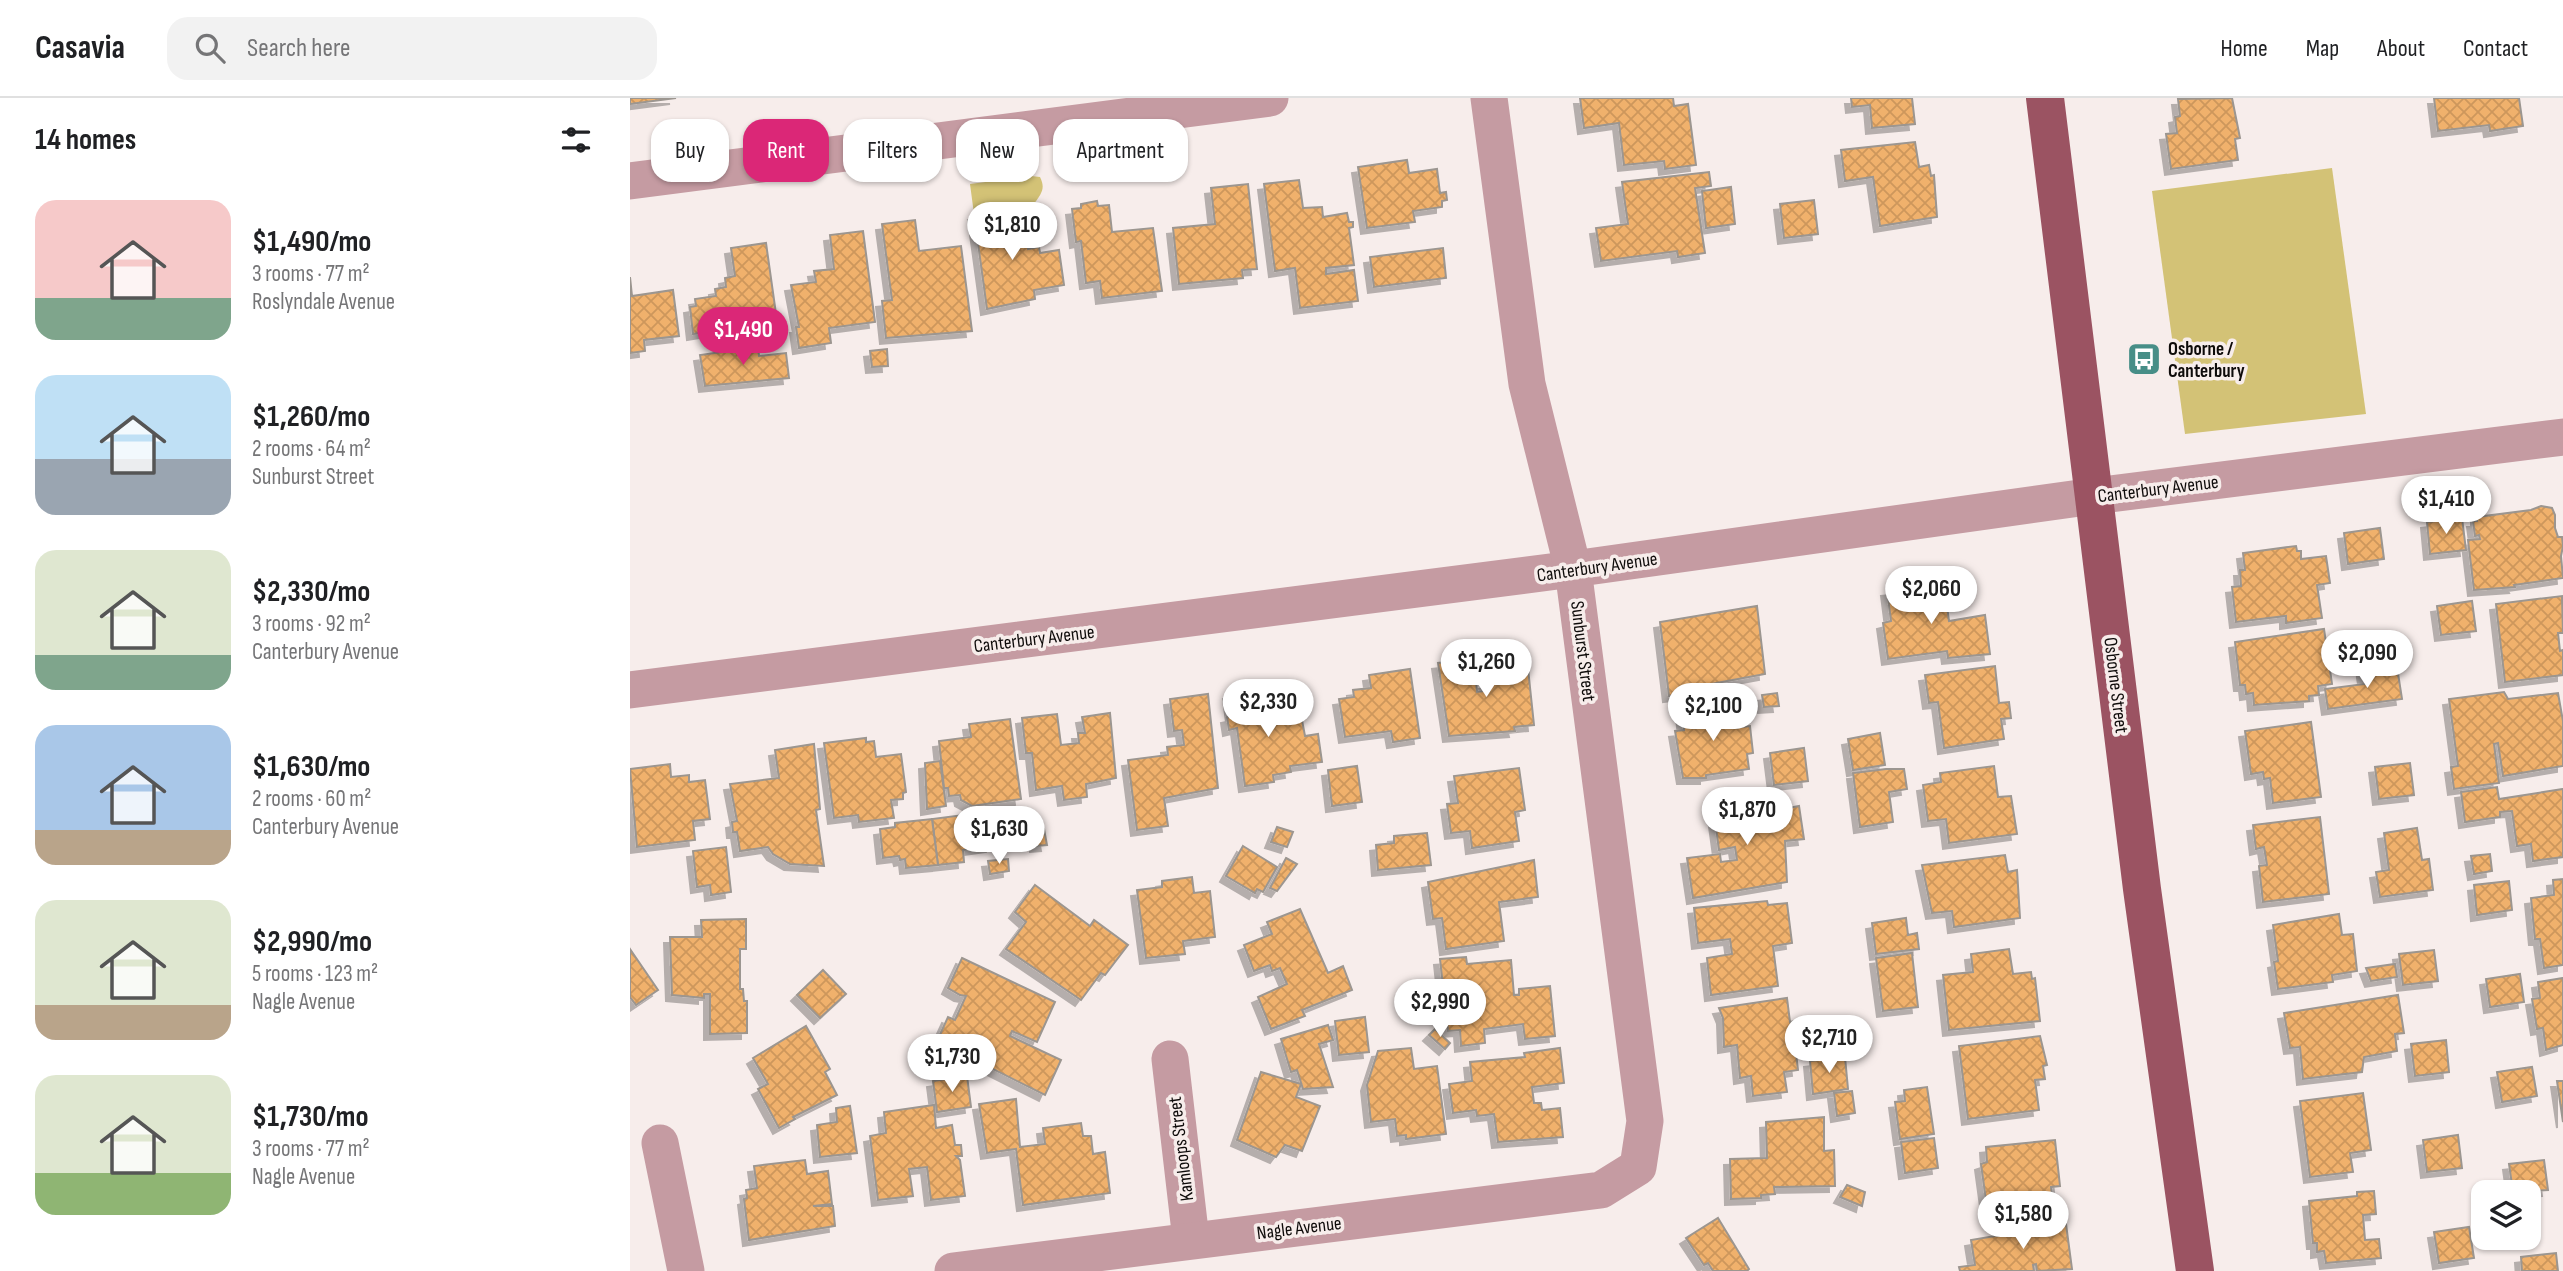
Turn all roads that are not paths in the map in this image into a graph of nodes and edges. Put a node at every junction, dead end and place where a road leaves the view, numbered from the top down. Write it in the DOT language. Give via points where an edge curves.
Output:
graph roads {
  1 [pos="1270,98"];
  2 [pos="1489,98"];
  3 [pos="2045,98"];
  4 [pos="630,181"];
  5 [pos="2563,437"];
  6 [pos="2094,496"];
  7 [pos="1573,569"];
  8 [pos="630,690"];
  9 [pos="1170,1059"];
  10 [pos="660,1143"];
  11 [pos="1638,1167"];
  12 [pos="1191,1240"];
  13 [pos="686,1271"];
  14 [pos="953,1271"];
  15 [pos="2194,1271"];
  1 -- 4 [label="street"];
  2 -- 7 [label="street, Sunburst Street" via="1527,383"];
  3 -- 6 [label="main road, Osborne Street"];
  5 -- 6 [label="street, Canterbury Avenue"];
  6 -- 7 [label="street, Canterbury Avenue"];
  6 -- 15 [label="main road, Osborne Street"];
  7 -- 8 [label="street, Canterbury Avenue"];
  7 -- 11 [label="street, Sunburst Street" via="1644,1121"];
  9 -- 12 [label="street, Kamloops Street"];
  10 -- 13 [label="street"];
  11 -- 12 [label="street, Nagle Avenue" via="1601,1190"];
  12 -- 14 [label="street, Nagle Avenue"];
}
